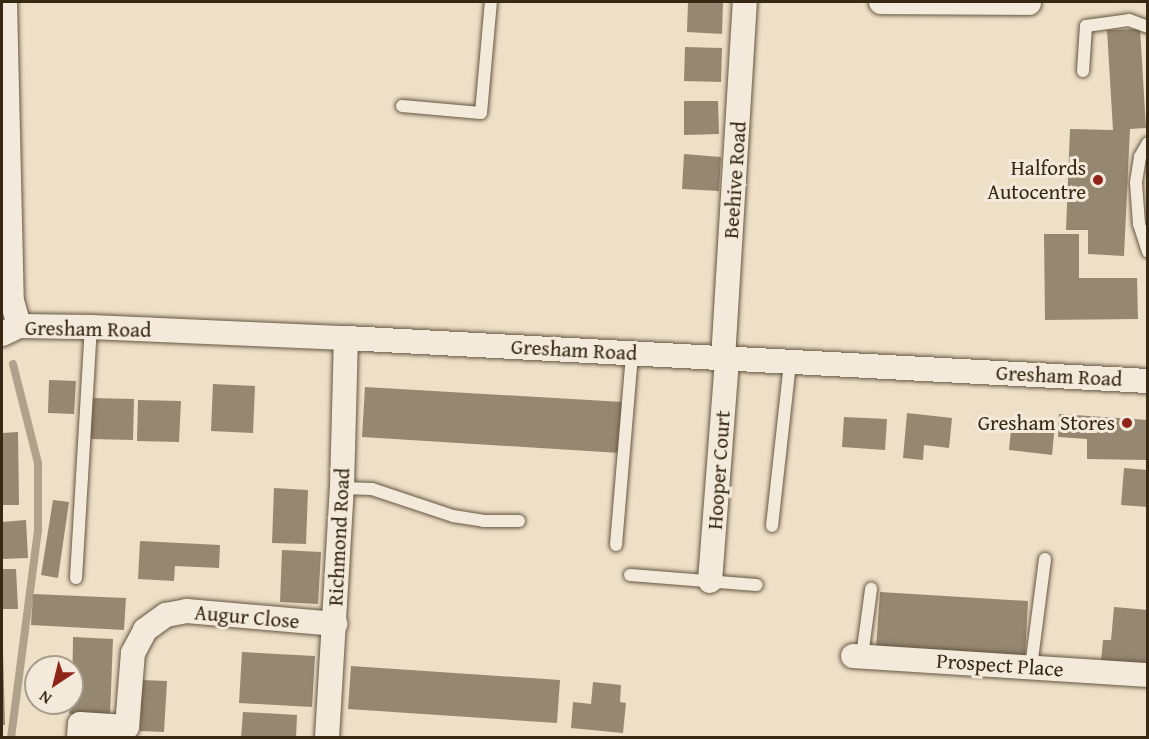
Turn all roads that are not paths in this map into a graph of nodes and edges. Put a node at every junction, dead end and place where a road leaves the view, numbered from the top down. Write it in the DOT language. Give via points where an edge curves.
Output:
graph roads {
  1 [pos="5,2"];
  2 [pos="491,2"];
  3 [pos="745,2"];
  4 [pos="881,2"];
  5 [pos="987,2"];
  6 [pos="1029,3"];
  7 [pos="1148,27"];
  8 [pos="1083,71"];
  9 [pos="402,106"];
  10 [pos="1148,143"];
  11 [pos="6,212"];
  12 [pos="1148,252"];
  13 [pos="91,327"];
  14 [pos="10,330"];
  15 [pos="346,338"];
  16 [pos="632,354"];
  17 [pos="725,359"];
  18 [pos="790,363"];
  19 [pos="1148,381"];
  20 [pos="342,488"];
  21 [pos="519,521"];
  22 [pos="772,526"];
  23 [pos="616,545"];
  24 [pos="1045,559"];
  25 [pos="630,575"];
  26 [pos="76,578"];
  27 [pos="710,581"];
  28 [pos="757,585"];
  29 [pos="871,589"];
  30 [pos="335,624"];
  31 [pos="858,656"];
  32 [pos="1031,668"];
  33 [pos="1148,675"];
  34 [pos="327,737"];
  35 [pos="79,738"];
  36 [pos="336,738"];
  1 -- 11 [label="street"];
  2 -- 9 [label="lane" via="482,112"];
  3 -- 17 [label="street, Beehive Road"];
  4 -- 5 [label="street"];
  5 -- 6 [label="street"];
  7 -- 8 [label="lane" via="1128,20 1086,26"];
  10 -- 12 [label="lane" via="1140,157 1136,183 1139,224"];
  11 -- 14 [label="street"];
  13 -- 14 [label="street, Gresham Road"];
  13 -- 15 [label="street, Gresham Road"];
  13 -- 26 [label="lane"];
  15 -- 16 [label="street, Gresham Road"];
  15 -- 20 [label="street, Richmond Road"];
  16 -- 17 [label="street, Gresham Road"];
  16 -- 23 [label="lane"];
  17 -- 18 [label="street, Gresham Road"];
  17 -- 27 [label="street, Hooper Court"];
  18 -- 19 [label="street, Gresham Road"];
  18 -- 22 [label="lane"];
  20 -- 21 [label="lane" via="372,489 453,516"];
  20 -- 30 [label="street, Richmond Road"];
  24 -- 32 [label="lane"];
  25 -- 27 [label="lane"];
  27 -- 28 [label="lane"];
  29 -- 31 [label="lane"];
  30 -- 34 [label="street, Richmond Road"];
  30 -- 35 [label="street, Augur Close" via="187,611 166,615 145,630 133,653 127,727 80,724"];
  31 -- 32 [label="street, Prospect Place"];
  32 -- 33 [label="street, Prospect Place"];
  34 -- 36 [label="street, Richmond Road"];
}
